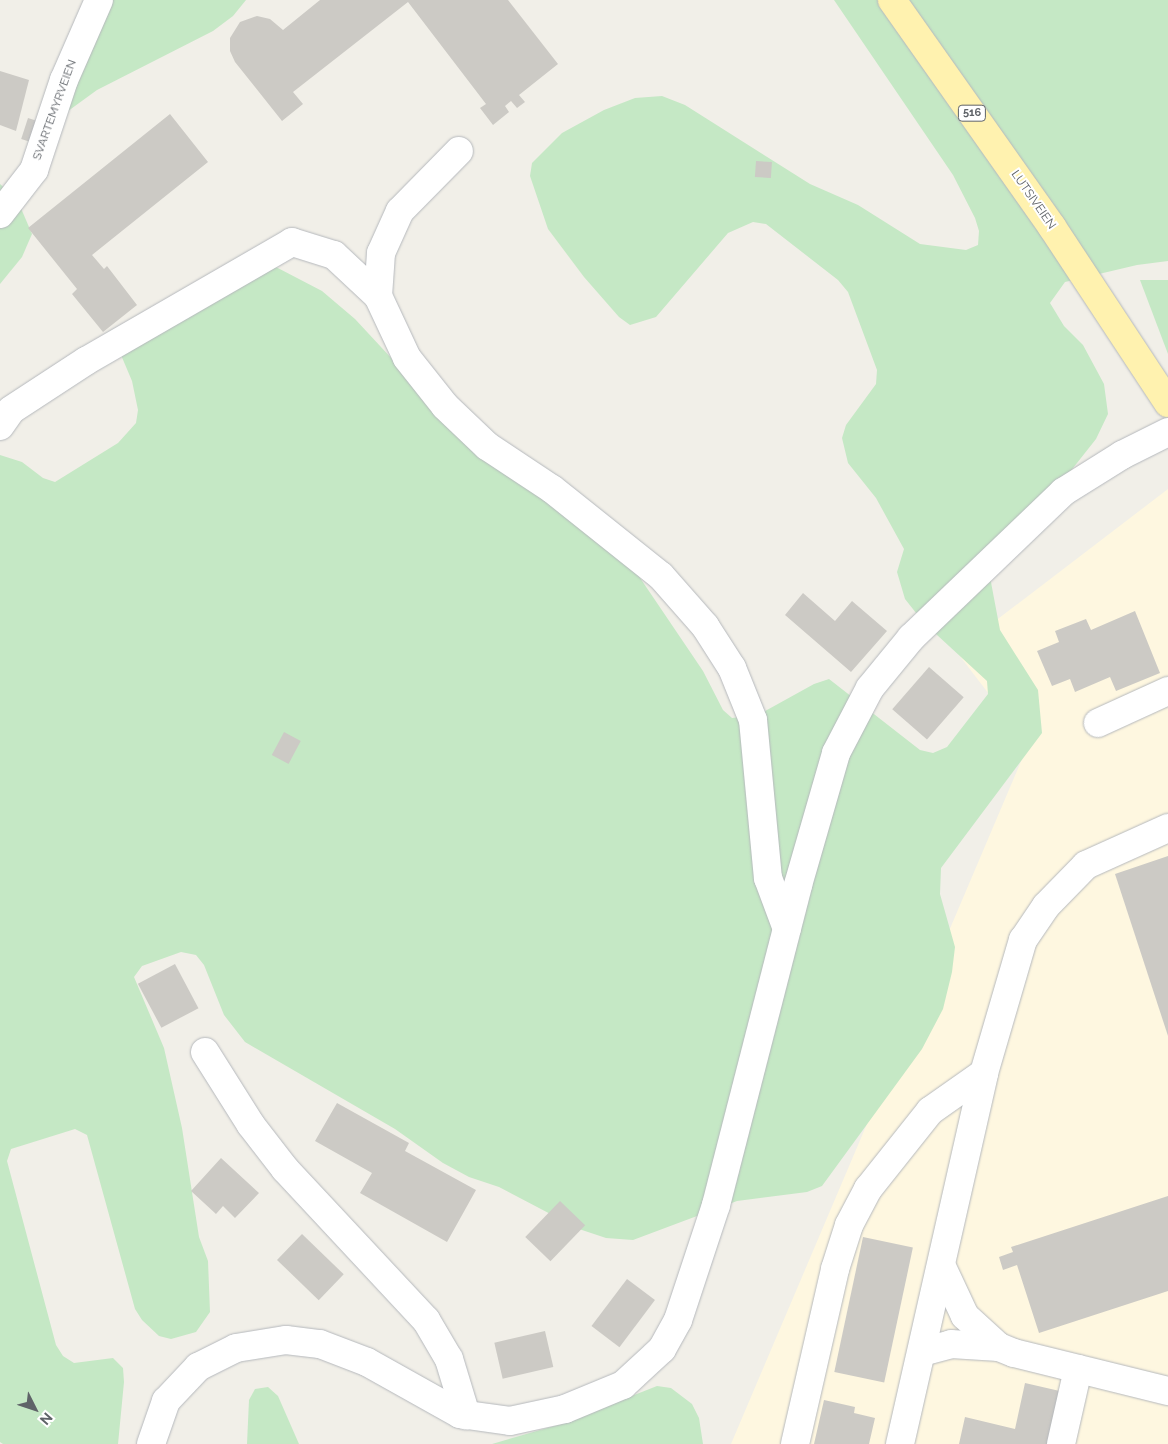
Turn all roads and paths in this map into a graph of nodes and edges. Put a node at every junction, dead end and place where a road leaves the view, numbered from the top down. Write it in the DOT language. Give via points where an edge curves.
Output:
graph roads {
  1 [pos="99,0"];
  2 [pos="892,0"];
  3 [pos="459,151"];
  4 [pos="0,214"];
  5 [pos="378,296"];
  6 [pos="1168,403"];
  7 [pos="0,426"];
  8 [pos="1168,432"];
  9 [pos="1168,691"];
  10 [pos="1098,723"];
  11 [pos="1168,828"];
  12 [pos="787,929"];
  13 [pos="205,1052"];
  14 [pos="984,1073"];
  15 [pos="942,1267"];
  16 [pos="999,1347"];
  17 [pos="922,1352"];
  18 [pos="1078,1369"];
  19 [pos="1168,1390"];
  20 [pos="466,1415"];
  21 [pos="151,1444"];
  22 [pos="795,1444"];
  23 [pos="900,1444"];
  24 [pos="1061,1444"];
  1 -- 4 [label="lane, SVARTEMYRVEIEN" via="64,80 34,170"];
  2 -- 6 [label="main road, LUTSIVEIEN / 516" via="1052,227"];
  3 -- 5 [label="lane" via="400,211 382,253"];
  5 -- 7 [label="lane" via="334,255 292,242 86,361 11,410"];
  5 -- 12 [label="lane" via="406,358 445,406 487,446 552,489 661,576 705,626 732,668 753,720 768,878"];
  8 -- 12 [label="lane" via="1122,455 1063,492 911,638 870,688 836,753"];
  9 -- 10 [label="lane"];
  11 -- 14 [label="lane" via="1086,865 1046,906 1023,940"];
  12 -- 20 [label="lane" via="716,1205 678,1320 662,1349 623,1385 565,1409 510,1421"];
  13 -- 20 [label="lane" via="252,1125 285,1168 426,1320 449,1359"];
  14 -- 15 [label="lane"];
  14 -- 22 [label="lane" via="930,1111 868,1189 853,1218 835,1269"];
  15 -- 16 [label="lane" via="966,1316"];
  15 -- 17 [label="lane"];
  16 -- 17 [label="lane" via="951,1344"];
  16 -- 18 [label="lane"];
  17 -- 23 [label="lane"];
  18 -- 19 [label="lane"];
  18 -- 24 [label="lane"];
  20 -- 21 [label="lane" via="367,1362 320,1344 286,1340 236,1348 198,1367 166,1401"];
}
